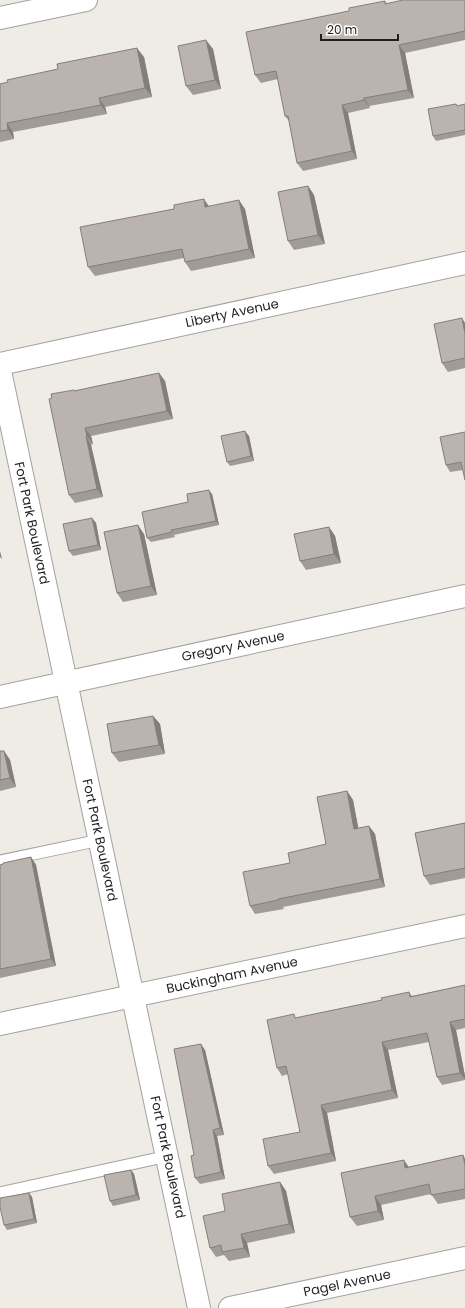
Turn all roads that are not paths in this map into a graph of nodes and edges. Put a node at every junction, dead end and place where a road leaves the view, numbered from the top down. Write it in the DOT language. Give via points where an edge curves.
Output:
graph roads {
  1 [pos="86,0"];
  2 [pos="0,18"];
  3 [pos="465,263"];
  4 [pos="0,364"];
  5 [pos="0,372"];
  6 [pos="465,596"];
  7 [pos="66,683"];
  8 [pos="0,697"];
  9 [pos="100,840"];
  10 [pos="0,861"];
  11 [pos="465,926"];
  12 [pos="134,996"];
  13 [pos="0,1024"];
  14 [pos="168,1156"];
  15 [pos="0,1194"];
  16 [pos="465,1258"];
  17 [pos="199,1308"];
  18 [pos="230,1308"];
  1 -- 2 [label="street"];
  3 -- 4 [label="street, Liberty Avenue"];
  5 -- 7 [label="street, Fort Park Boulevard"];
  6 -- 7 [label="street, Gregory Avenue"];
  7 -- 8 [label="street, Gregory Avenue"];
  7 -- 9 [label="street, Fort Park Boulevard"];
  9 -- 10 [label="lane"];
  9 -- 12 [label="street, Fort Park Boulevard"];
  11 -- 12 [label="street, Buckingham Avenue"];
  12 -- 13 [label="street, Buckingham Avenue"];
  12 -- 14 [label="street, Fort Park Boulevard"];
  14 -- 15 [label="lane"];
  14 -- 17 [label="street, Fort Park Boulevard"];
  16 -- 18 [label="street, Pagel Avenue"];
}
